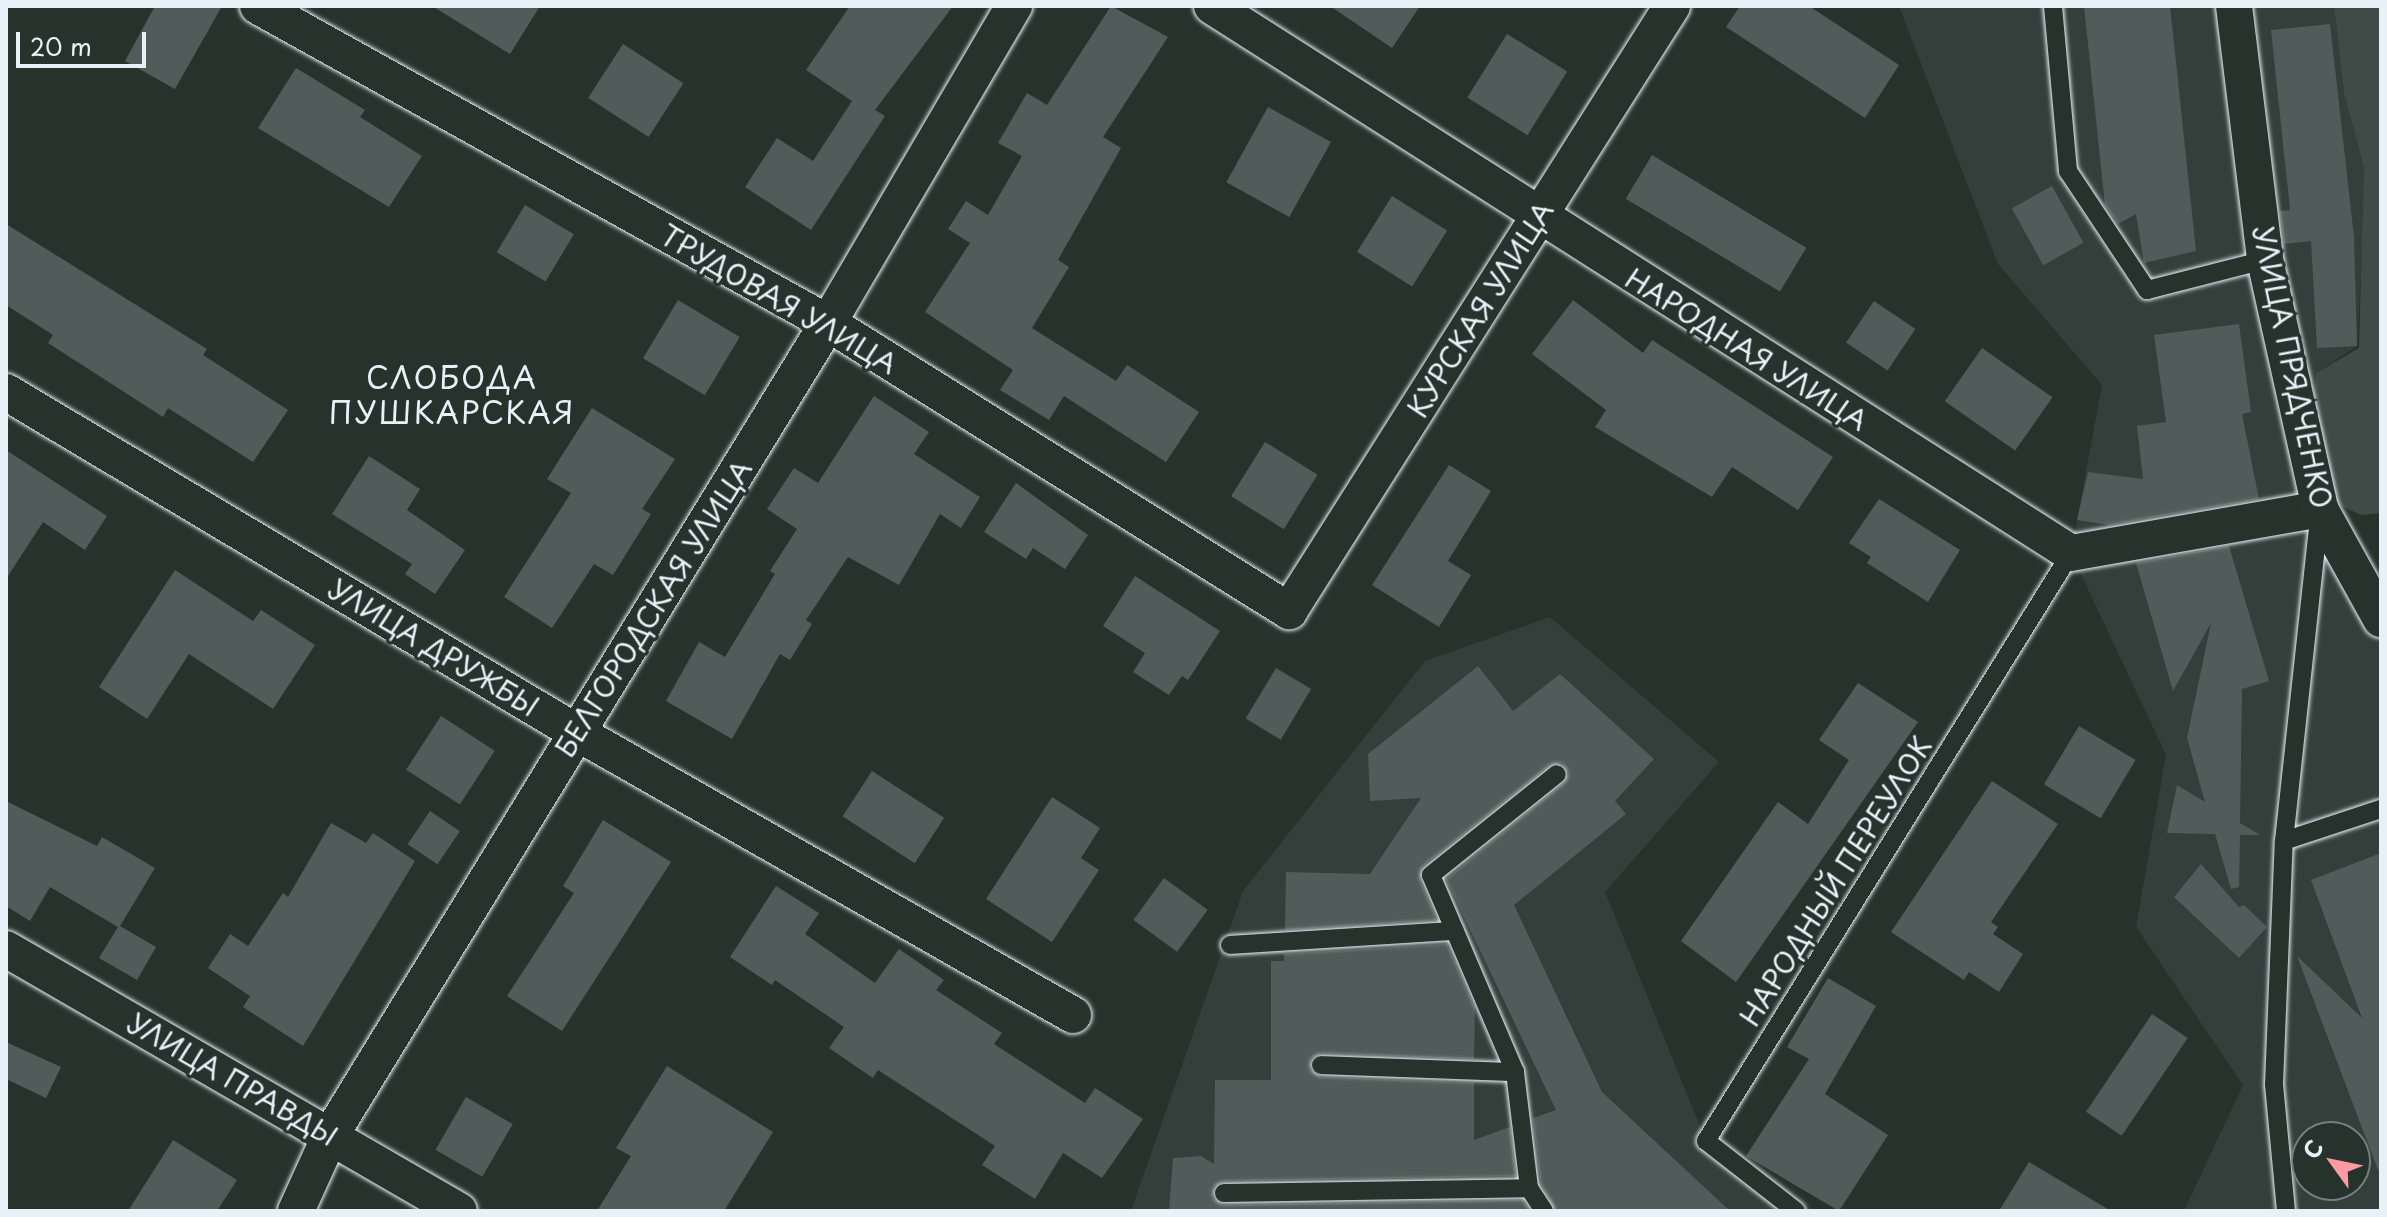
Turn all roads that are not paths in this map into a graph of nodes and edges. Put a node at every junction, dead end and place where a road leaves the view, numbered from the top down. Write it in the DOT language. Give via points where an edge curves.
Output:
graph roads {
  1 [pos="258,6"];
  2 [pos="1014,6"];
  3 [pos="1212,6"];
  4 [pos="1672,6"];
  5 [pos="2053,6"];
  6 [pos="2234,6"];
  7 [pos="1538,217"];
  8 [pos="2265,260"];
  9 [pos="828,323"];
  10 [pos="6,392"];
  11 [pos="2320,509"];
  12 [pos="2071,553"];
  13 [pos="1289,611"];
  14 [pos="2381,619"];
  15 [pos="576,732"];
  16 [pos="1557,774"];
  17 [pos="2381,809"];
  18 [pos="2284,841"];
  19 [pos="1455,931"];
  20 [pos="1230,945"];
  21 [pos="6,949"];
  22 [pos="1073,1015"];
  23 [pos="1321,1065"];
  24 [pos="1515,1072"];
  25 [pos="330,1136"];
  26 [pos="1529,1188"];
  27 [pos="1224,1193"];
  28 [pos="296,1211"];
  29 [pos="459,1211"];
  30 [pos="1544,1211"];
  31 [pos="1796,1211"];
  32 [pos="2286,1211"];
  1 -- 9 [label="street, ТРУДОВАЯ УЛИЦА"];
  2 -- 9 [label="street, БЕЛГОРОДСКАЯ УЛИЦА"];
  3 -- 7 [label="street, НАРОДНАЯ УЛИЦА"];
  4 -- 7 [label="street, КУРСКАЯ УЛИЦА"];
  5 -- 8 [label="lane" via="2068,171 2147,290"];
  6 -- 8 [label="street, УЛИЦА ПРЯДЧЕНКО"];
  7 -- 12 [label="street, НАРОДНАЯ УЛИЦА"];
  7 -- 13 [label="street, КУРСКАЯ УЛИЦА"];
  8 -- 11 [label="street, УЛИЦА ПРЯДЧЕНКО"];
  9 -- 13 [label="street, ТРУДОВАЯ УЛИЦА"];
  9 -- 15 [label="street, БЕЛГОРОДСКАЯ УЛИЦА"];
  10 -- 15 [label="street, УЛИЦА ДРУЖБЫ"];
  11 -- 12 [label="street"];
  11 -- 14 [label="street, УЛИЦА ПРЯДЧЕНКО"];
  11 -- 18 [label="lane"];
  12 -- 31 [label="lane, НАРОДНЫЙ ПЕРЕУЛОК" via="1706,1141"];
  15 -- 22 [label="street, УЛИЦА ДРУЖБЫ"];
  15 -- 25 [label="street, БЕЛГОРОДСКАЯ УЛИЦА"];
  16 -- 19 [label="lane" via="1431,875"];
  17 -- 18 [label="lane"];
  18 -- 32 [label="lane" via="2274,1085"];
  19 -- 20 [label="lane"];
  19 -- 24 [label="lane"];
  21 -- 25 [label="street, УЛИЦА ПРАВДЫ"];
  23 -- 24 [label="lane"];
  24 -- 26 [label="lane"];
  25 -- 28 [label="street, БЕЛГОРОДСКАЯ УЛИЦА"];
  25 -- 29 [label="street, УЛИЦА ПРАВДЫ"];
  26 -- 27 [label="lane"];
  26 -- 30 [label="lane"];
}
